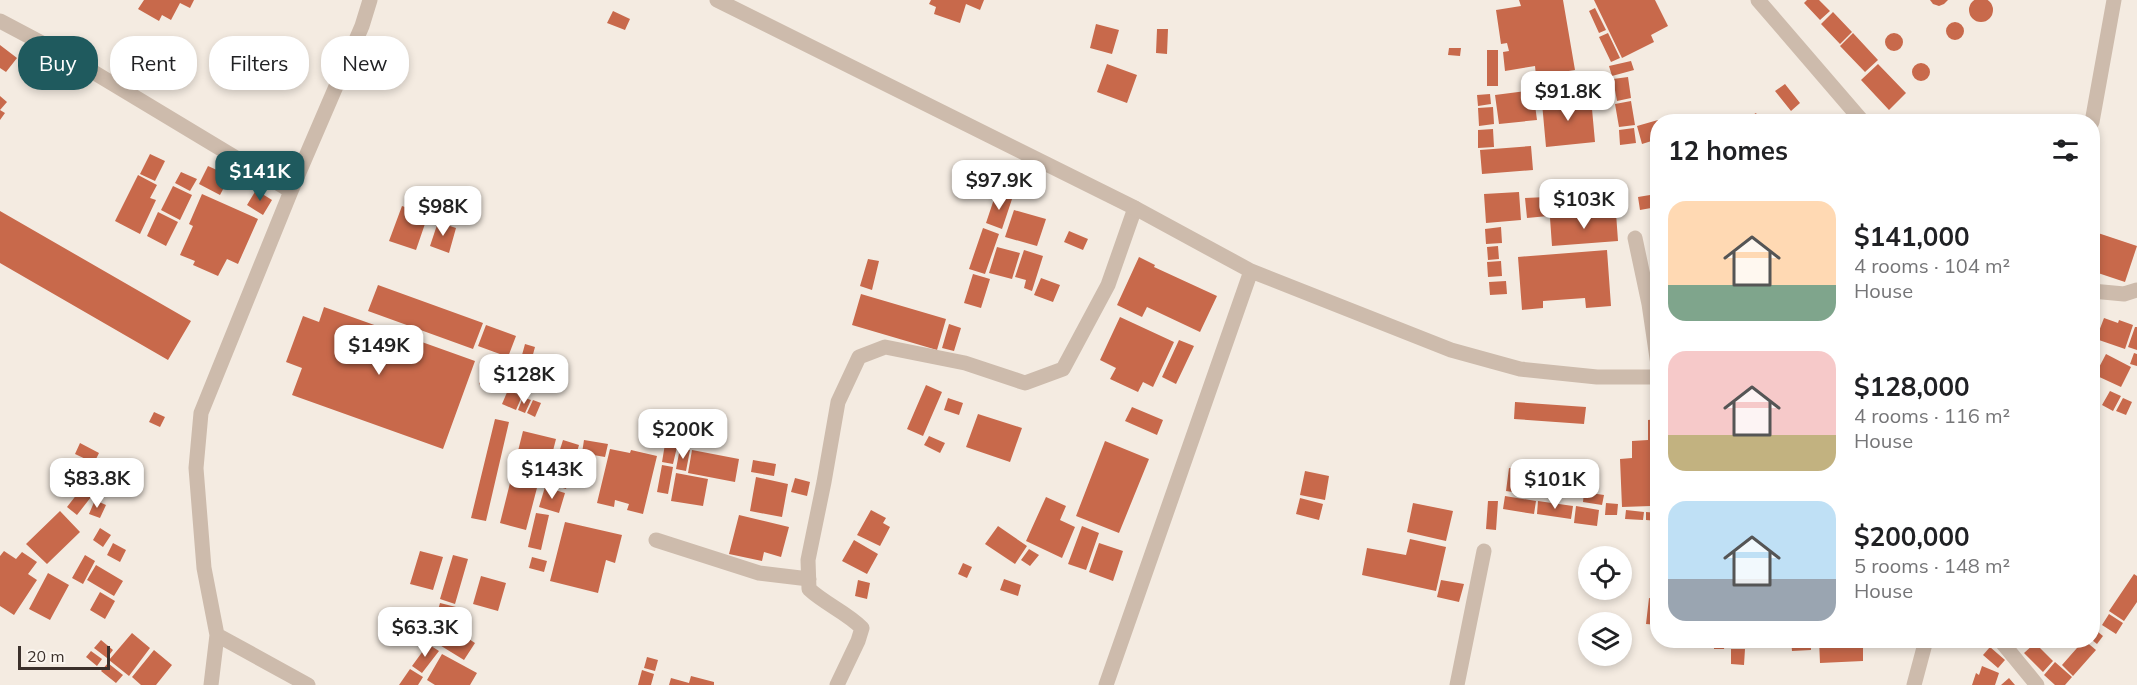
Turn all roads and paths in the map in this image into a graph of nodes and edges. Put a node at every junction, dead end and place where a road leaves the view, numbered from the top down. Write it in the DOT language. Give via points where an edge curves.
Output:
graph roads {
  1 [pos="370,0"];
  2 [pos="717,0"];
  3 [pos="1758,0"];
  4 [pos="2114,0"];
  5 [pos="0,21"];
  6 [pos="1856,114"];
  7 [pos="2093,114"];
  8 [pos="291,190"];
  9 [pos="1135,208"];
  10 [pos="1635,238"];
  11 [pos="1251,271"];
  12 [pos="2137,290"];
  13 [pos="2100,292"];
  14 [pos="1650,311"];
  15 [pos="1650,377"];
  16 [pos="656,540"];
  17 [pos="1484,551"];
  18 [pos="809,579"];
  19 [pos="217,635"];
  20 [pos="1924,648"];
  21 [pos="2007,648"];
  22 [pos="211,685"];
  23 [pos="308,685"];
  24 [pos="837,685"];
  25 [pos="1106,685"];
  26 [pos="1457,685"];
  27 [pos="1914,685"];
  28 [pos="2037,685"];
  1 -- 8 [label="street"];
  2 -- 9 [label="street"];
  3 -- 6 [label="street"];
  4 -- 7 [label="street"];
  5 -- 8 [label="street" via="70,58"];
  8 -- 19 [label="street" via="201,413 196,468 204,568"];
  9 -- 11 [label="street"];
  9 -- 18 [label="street" via="1108,285 1063,369 1025,383 965,363 885,347 860,357 838,402 808,560"];
  10 -- 14 [label="street"];
  11 -- 15 [label="street" via="1450,350 1520,369 1597,377"];
  11 -- 25 [label="street"];
  12 -- 13 [label="street" via="2124,294"];
  16 -- 18 [label="street" via="759,573"];
  17 -- 26 [label="street"];
  18 -- 24 [label="street" via="810,589 817,596 862,628"];
  19 -- 22 [label="street"];
  19 -- 23 [label="street"];
  20 -- 27 [label="street"];
  21 -- 28 [label="street"];
}
